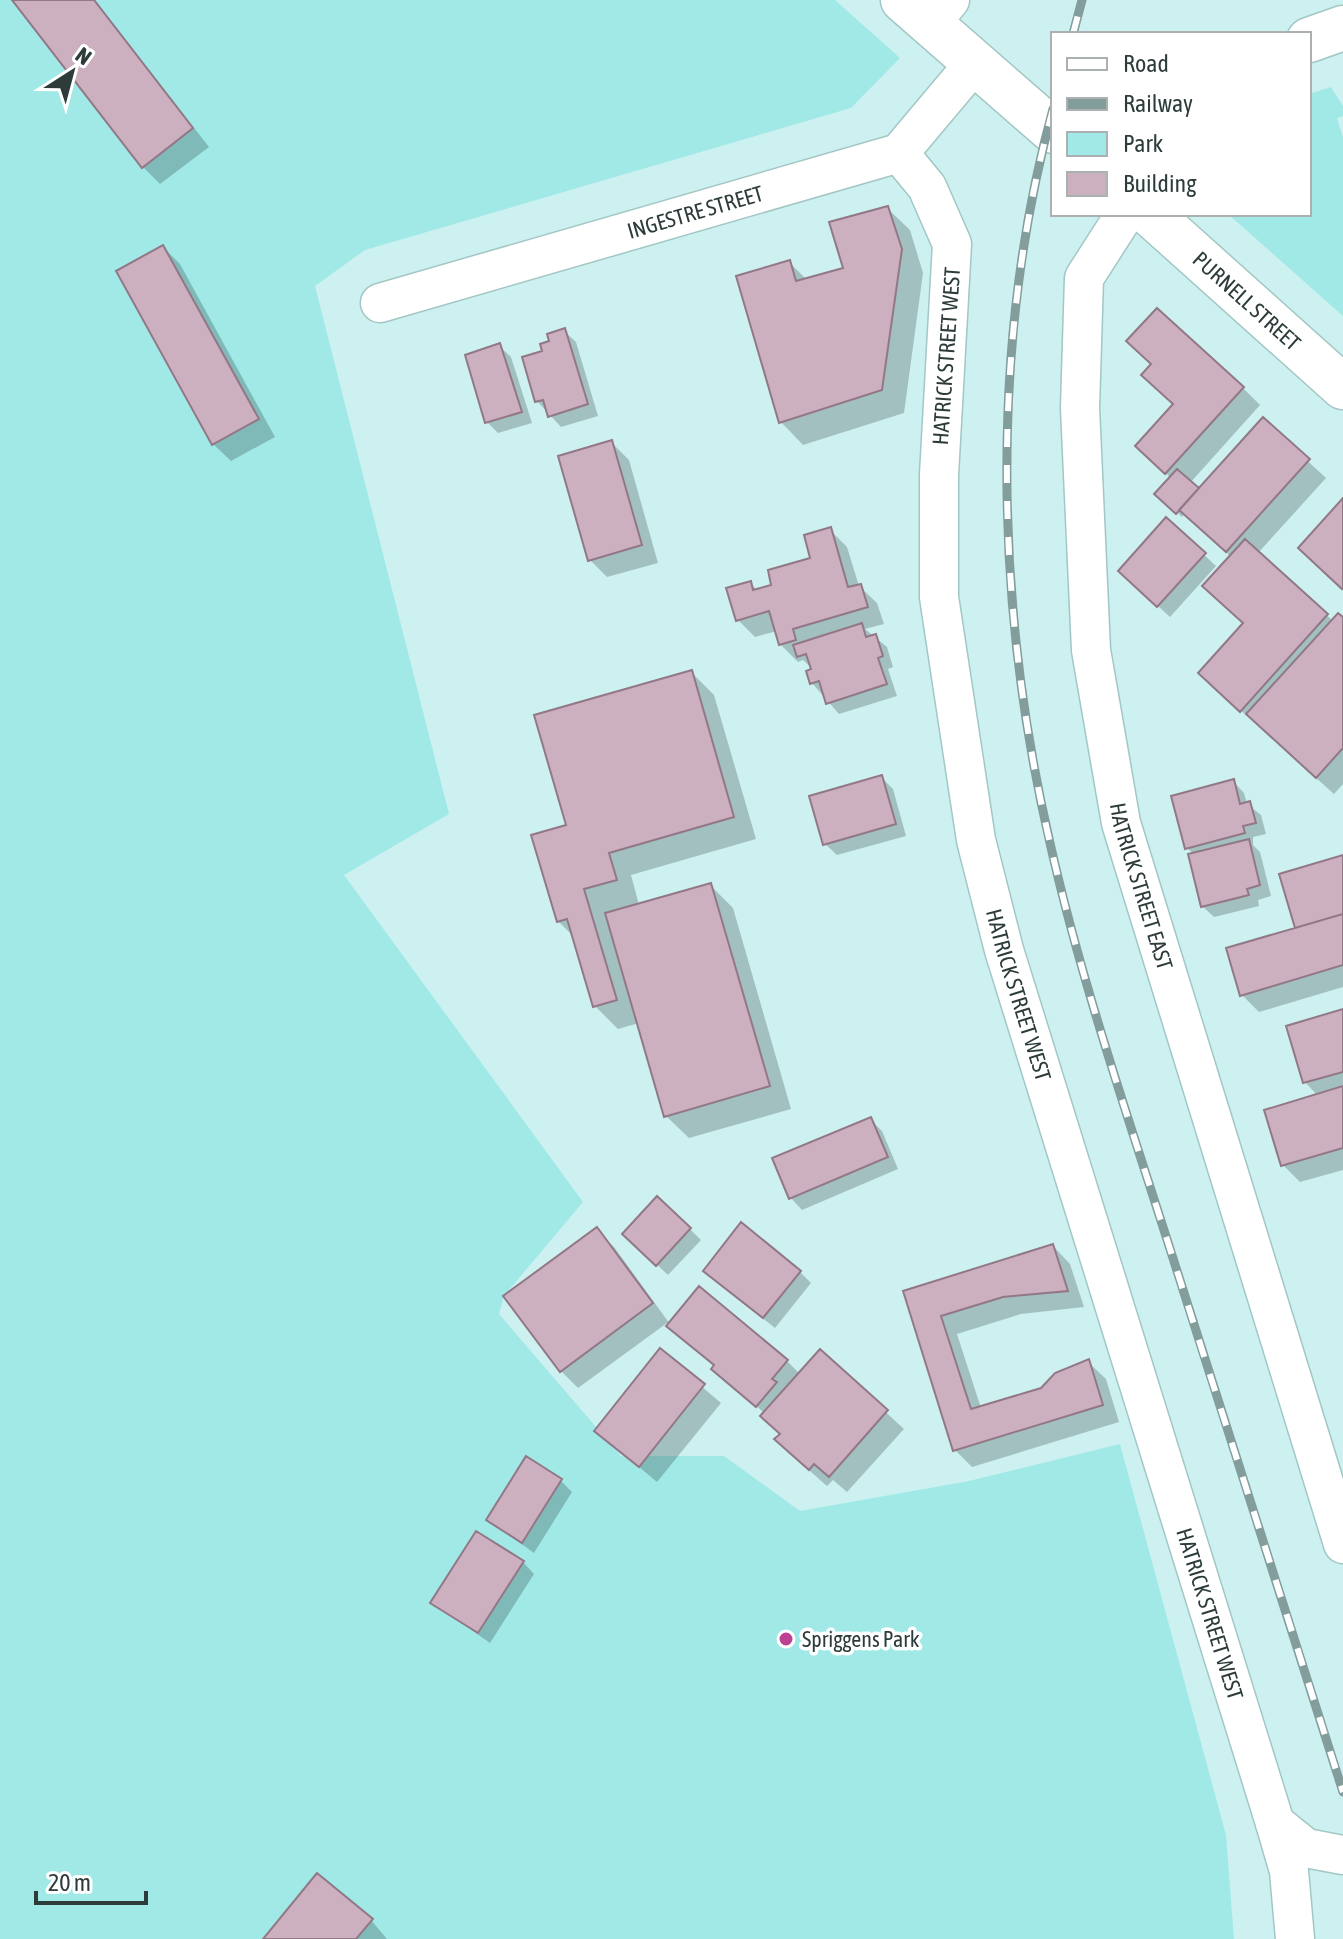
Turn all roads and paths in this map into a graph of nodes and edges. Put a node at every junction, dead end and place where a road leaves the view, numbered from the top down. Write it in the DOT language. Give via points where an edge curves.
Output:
graph roads {
  1 [pos="928,8"];
  2 [pos="1343,28"];
  3 [pos="1311,39"];
  4 [pos="973,65"];
  5 [pos="1051,126"];
  6 [pos="899,153"];
  7 [pos="1124,216"];
  8 [pos="1152,216"];
  9 [pos="380,303"];
  10 [pos="1343,387"];
  11 [pos="1343,1544"];
  12 [pos="1275,1823"];
  13 [pos="1343,1855"];
  14 [pos="1295,1939"];
  1 -- 4 [label="main road"];
  2 -- 3 [label="main road"];
  4 -- 5 [label="main road"];
  4 -- 6 [label="street"];
  6 -- 9 [label="street, INGESTRE STREET"];
  6 -- 12 [label="street, HATRICK STREET WEST" via="927,187 952,244 939,475 939,597 976,840 1004,950"];
  7 -- 11 [label="street, HATRICK STREET EAST" via="1084,278 1080,408 1091,650 1121,823"];
  8 -- 10 [label="main road, PURNELL STREET"];
  12 -- 13 [label="street" via="1306,1848"];
  12 -- 14 [label="street, HATRICK STREET WEST" via="1289,1871"];
}
